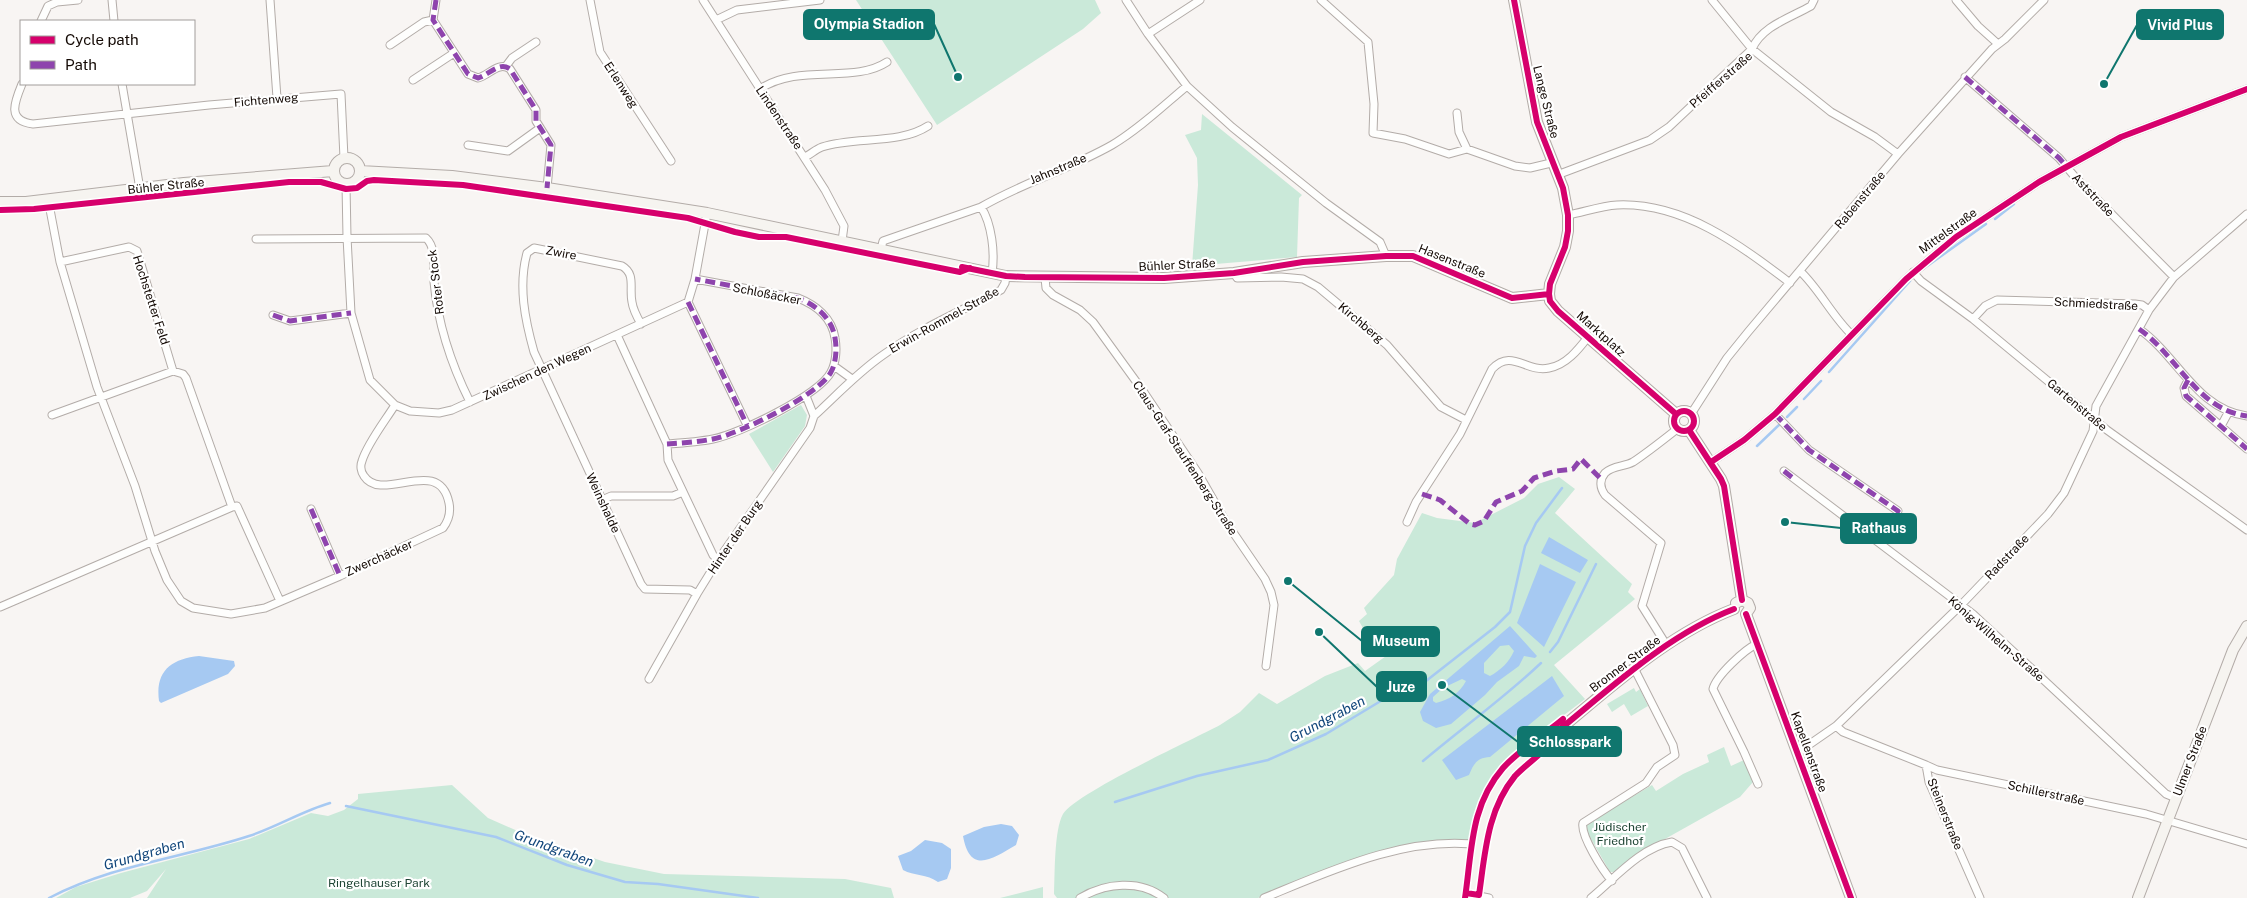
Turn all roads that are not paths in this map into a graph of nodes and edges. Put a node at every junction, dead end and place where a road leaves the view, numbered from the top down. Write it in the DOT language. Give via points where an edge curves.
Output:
graph roads {
  1 [pos="78,0"];
  2 [pos="112,0"];
  3 [pos="270,0"];
  4 [pos="436,0"];
  5 [pos="590,0"];
  6 [pos="703,0"];
  7 [pos="820,0"];
  8 [pos="1126,0"];
  9 [pos="1200,0"];
  10 [pos="1320,0"];
  11 [pos="1514,0"];
  12 [pos="1712,0"];
  13 [pos="1814,0"];
  14 [pos="1956,0"];
  15 [pos="2044,0"];
  16 [pos="41,20"];
  17 [pos="114,20"];
  18 [pos="433,20"];
  19 [pos="716,20"];
  20 [pos="1148,34"];
  21 [pos="536,42"];
  22 [pos="1998,44"];
  23 [pos="390,45"];
  24 [pos="1752,49"];
  25 [pos="454,53"];
  26 [pos="888,62"];
  27 [pos="506,66"];
  28 [pos="1965,77"];
  29 [pos="413,80"];
  30 [pos="22,85"];
  31 [pos="122,85"];
  32 [pos="1187,86"];
  33 [pos="760,89"];
  34 [pos="2247,89"];
  35 [pos="277,98"];
  36 [pos="128,113"];
  37 [pos="1457,113"];
  38 [pos="928,126"];
  39 [pos="540,128"];
  40 [pos="468,145"];
  41 [pos="1467,149"];
  42 [pos="1898,154"];
  43 [pos="806,157"];
  44 [pos="344,158"];
  45 [pos="671,161"];
  46 [pos="1551,163"];
  47 [pos="2066,166"];
  48 [pos="360,171"];
  49 [pos="333,172"];
  50 [pos="1558,175"];
  51 [pos="346,185"];
  52 [pos="547,188"];
  53 [pos="140,189"];
  54 [pos="48,199"];
  55 [pos="0,202"];
  56 [pos="981,207"];
  57 [pos="706,213"];
  58 [pos="2247,214"];
  59 [pos="1568,215"];
  60 [pos="347,237"];
  61 [pos="256,239"];
  62 [pos="842,241"];
  63 [pos="881,249"];
  64 [pos="1386,256"];
  65 [pos="60,262"];
  66 [pos="1800,272"];
  67 [pos="1913,272"];
  68 [pos="992,273"];
  69 [pos="1234,273"];
  70 [pos="1006,276"];
  71 [pos="2174,277"];
  72 [pos="1045,278"];
  73 [pos="695,279"];
  74 [pos="1790,283"];
  75 [pos="1548,294"];
  76 [pos="688,302"];
  77 [pos="2149,310"];
  78 [pos="351,313"];
  79 [pos="273,315"];
  80 [pos="1972,319"];
  81 [pos="640,324"];
  82 [pos="2139,329"];
  83 [pos="617,335"];
  84 [pos="1852,335"];
  85 [pos="1588,338"];
  86 [pos="834,366"];
  87 [pos="542,369"];
  88 [pos="174,371"];
  89 [pos="852,379"];
  90 [pos="2188,380"];
  91 [pos="102,396"];
  92 [pos="806,396"];
  93 [pos="470,402"];
  94 [pos="394,405"];
  95 [pos="2228,413"];
  96 [pos="1676,414"];
  97 [pos="1691,414"];
  98 [pos="1775,414"];
  99 [pos="52,415"];
  100 [pos="814,416"];
  101 [pos="2247,416"];
  102 [pos="1466,420"];
  103 [pos="2094,420"];
  104 [pos="747,425"];
  105 [pos="2221,426"];
  106 [pos="1677,429"];
  107 [pos="1690,430"];
  108 [pos="667,444"];
  109 [pos="2247,449"];
  110 [pos="1711,462"];
  111 [pos="1784,471"];
  112 [pos="683,492"];
  113 [pos="602,500"];
  114 [pos="232,508"];
  115 [pos="310,509"];
  116 [pos="1898,511"];
  117 [pos="1407,522"];
  118 [pos="2247,530"];
  119 [pos="153,542"];
  120 [pos="718,560"];
  121 [pos="340,576"];
  122 [pos="697,594"];
  123 [pos="1742,600"];
  124 [pos="280,601"];
  125 [pos="1960,605"];
  126 [pos="0,607"];
  127 [pos="1734,609"];
  128 [pos="1746,614"];
  129 [pos="2247,626"];
  130 [pos="1757,644"];
  131 [pos="1667,646"];
  132 [pos="1266,666"];
  133 [pos="1635,670"];
  134 [pos="649,679"];
  135 [pos="1836,726"];
  136 [pos="1797,753"];
  137 [pos="1926,765"];
  138 [pos="1758,784"];
  139 [pos="2176,798"];
  140 [pos="2167,820"];
  141 [pos="2247,844"];
  142 [pos="1480,845"];
  143 [pos="1612,881"];
  144 [pos="1474,896"];
  145 [pos="1080,898"];
  146 [pos="1164,898"];
  147 [pos="1264,898"];
  148 [pos="1489,898"];
  149 [pos="1591,898"];
  150 [pos="1707,898"];
  151 [pos="1851,898"];
  152 [pos="1980,898"];
  153 [pos="2138,898"];
  1 -- 16 [label="street" via="48,6"];
  2 -- 17 [label="street"];
  3 -- 35 [label="street"];
  4 -- 18 [label="street"];
  5 -- 45 [label="street, Erlenweg" via="600,52"];
  6 -- 19 [label="street, Lindenstraße"];
  7 -- 19 [label="street" via="737,10"];
  8 -- 20 [label="street"];
  9 -- 20 [label="street"];
  10 -- 41 [label="street" via="1368,42 1374,104 1373,133 1405,139 1449,154"];
  11 -- 46 [label="street, Lange Straße" via="1537,122"];
  12 -- 24 [label="street"];
  13 -- 24 [label="street" via="1810,6 1790,15 1756,40"];
  14 -- 22 [label="street"];
  15 -- 22 [label="street, Rabenstraße"];
  18 -- 23 [label="street" via="424,22"];
  18 -- 25 [label="street"];
  19 -- 33 [label="street, Lindenstraße"];
  20 -- 32 [label="street"];
  21 -- 27 [label="street"];
  22 -- 28 [label="street, Rabenstraße"];
  24 -- 42 [label="street, Pfeifferstraße" via="1831,112"];
  24 -- 50 [label="street, Pfeifferstraße" via="1669,127 1650,140"];
  25 -- 27 [label="street" via="474,78 482,78"];
  25 -- 29 [label="street"];
  26 -- 33 [label="street" via="870,70 788,76"];
  27 -- 39 [label="street" via="536,110"];
  28 -- 42 [label="street, Rabenstraße"];
  28 -- 47 [label="street, Aststraße"];
  30 -- 36 [label="street, Fichtenweg" via="14,102 14,111 27,123"];
  31 -- 36 [label="street"];
  32 -- 56 [label="street, Jahnstraße" via="1112,145 1010,190"];
  32 -- 64 [label="street" via="1326,203 1380,242"];
  33 -- 43 [label="street, Lindenstraße"];
  34 -- 47 [label="street, Mittelstraße" via="2121,137"];
  35 -- 36 [label="street, Fichtenweg"];
  35 -- 44 [label="street, Fichtenweg" via="341,94"];
  36 -- 53 [label="street"];
  37 -- 41 [label="street" via="1459,132"];
  38 -- 43 [label="street" via="908,134 829,145"];
  39 -- 40 [label="street" via="508,151"];
  39 -- 52 [label="street" via="550,145"];
  41 -- 46 [label="street" via="1515,166 1530,168"];
  42 -- 66 [label="street, Rabenstraße"];
  43 -- 62 [label="street, Lindenstraße" via="844,226"];
  44 -- 48 [label="street" via="355,161"];
  44 -- 49 [label="street" via="336,163"];
  46 -- 50 [label="street, Lange Straße"];
  47 -- 67 [label="street, Mittelstraße" via="1956,237"];
  47 -- 71 [label="street, Aststraße"];
  48 -- 51 [label="street" via="356,181"];
  48 -- 52 [label="street, Bühler Straße" via="452,176"];
  49 -- 51 [label="street" via="336,179"];
  49 -- 53 [label="street, Bühler Straße"];
  50 -- 59 [label="street, Lange Straße"];
  51 -- 60 [label="street"];
  52 -- 57 [label="street, Bühler Straße"];
  53 -- 54 [label="street, Bühler Straße"];
  54 -- 55 [label="street, Bühler Straße"];
  54 -- 65 [label="street"];
  56 -- 63 [label="street, Jahnstraße" via="883,241"];
  56 -- 68 [label="street" via="987,216 994,260"];
  57 -- 62 [label="street, Bühler Straße"];
  57 -- 73 [label="street"];
  58 -- 71 [label="street, Schmiedstraße"];
  59 -- 74 [label="street" via="1616,205 1652,206 1669,211 1750,252"];
  59 -- 75 [label="street, Lange Straße" via="1565,247"];
  60 -- 61 [label="street"];
  60 -- 78 [label="street"];
  60 -- 93 [label="street, Roter Stock" via="421,237 430,242 443,335"];
  62 -- 63 [label="street, Bühler Straße"];
  63 -- 68 [label="street, Bühler Straße"];
  64 -- 69 [label="street, Bühler Straße" via="1303,262"];
  64 -- 75 [label="street, Hasenstraße" via="1413,256 1508,296"];
  65 -- 88 [label="street, Hochstetter Feld" via="129,247 137,251"];
  65 -- 91 [label="street, Zwerchäcker"];
  66 -- 74 [label="street, Rabenstraße"];
  66 -- 84 [label="street"];
  67 -- 80 [label="street, Gartenstraße"];
  67 -- 84 [label="street, Mittelstraße"];
  68 -- 70 [label="street, Bühler Straße"];
  69 -- 72 [label="street, Bühler Straße" via="1164,278"];
  69 -- 102 [label="street, Kirchberg" via="1237,278 1248,279 1303,279 1318,287 1387,344 1441,407"];
  70 -- 72 [label="street, Bühler Straße"];
  70 -- 89 [label="street, Erwin-Rommel-Straße" via="1000,290 907,339"];
  71 -- 77 [label="street, Schmiedstraße"];
  72 -- 132 [label="street, Claus-Graf-Stauffenberg-Straße" via="1046,288 1053,295 1080,310 1093,322 1198,473 1226,522 1265,579 1274,606"];
  73 -- 76 [label="street"];
  73 -- 86 [label="street, Schloßäcker" via="810,303 832,329 836,347"];
  74 -- 97 [label="street, Rabenstraße" via="1727,358"];
  75 -- 85 [label="street, Marktplatz" via="1558,311"];
  76 -- 81 [label="street, Zwischen den Wegen"];
  76 -- 104 [label="street"];
  77 -- 80 [label="street, Schmiedstraße" via="2135,304 1997,300"];
  77 -- 82 [label="street, Radstraße"];
  78 -- 79 [label="street" via="290,321"];
  78 -- 94 [label="street" via="370,380"];
  80 -- 103 [label="street, Gartenstraße"];
  81 -- 83 [label="street, Zwischen den Wegen"];
  81 -- 87 [label="street, Zwire" via="632,301 629,270 534,248 529,250 523,297 528,331"];
  82 -- 90 [label="street" via="2150,336"];
  82 -- 103 [label="street, Radstraße" via="2096,406"];
  83 -- 87 [label="street, Zwischen den Wegen"];
  83 -- 108 [label="street"];
  84 -- 98 [label="street, Mittelstraße"];
  85 -- 96 [label="street, Marktplatz"];
  85 -- 102 [label="street" via="1574,354 1549,368 1539,369 1505,359 1498,362"];
  86 -- 89 [label="street"];
  86 -- 92 [label="street" via="825,382"];
  87 -- 93 [label="street, Zwischen den Wegen"];
  87 -- 113 [label="street, Weinshalde"];
  88 -- 91 [label="street"];
  88 -- 114 [label="street, Hochstetter Feld" via="186,378"];
  89 -- 100 [label="street, Erwin-Rommel-Straße"];
  90 -- 95 [label="street"];
  90 -- 105 [label="street" via="2184,388 2186,396"];
  91 -- 99 [label="street"];
  91 -- 119 [label="street, Zwerchäcker"];
  92 -- 100 [label="street"];
  92 -- 104 [label="street"];
  93 -- 94 [label="street, Zwischen den Wegen" via="439,413 410,411"];
  94 -- 121 [label="street, Zwerchäcker" via="362,460 362,473 376,484 423,480 437,484 448,499 449,518 436,533"];
  95 -- 101 [label="street"];
  95 -- 105 [label="street"];
  96 -- 97 [label="street" via="1682,411"];
  96 -- 106 [label="street" via="1673,420"];
  97 -- 107 [label="street" via="1694,421"];
  98 -- 110 [label="street, Mittelstraße"];
  98 -- 116 [label="street" via="1809,450"];
  100 -- 120 [label="street, Hinter der Burg" via="810,428"];
  102 -- 117 [label="street"];
  103 -- 118 [label="street, Gartenstraße"];
  103 -- 125 [label="street, Radstraße" via="2093,432 2064,493 2048,514"];
  104 -- 108 [label="street" via="714,439"];
  105 -- 109 [label="street"];
  106 -- 107 [label="street" via="1683,432"];
  106 -- 131 [label="street" via="1632,462 1611,468 1604,474 1601,485 1605,495 1661,543 1642,606"];
  107 -- 110 [label="street"];
  108 -- 112 [label="street" via="668,460"];
  110 -- 123 [label="street" via="1724,486"];
  111 -- 125 [label="street, König-Wilhelm-Straße"];
  112 -- 113 [label="street" via="673,496 611,496"];
  112 -- 120 [label="street" via="712,555"];
  113 -- 122 [label="street, Weinshalde" via="645,588 690,590"];
  114 -- 119 [label="street"];
  114 -- 124 [label="street, Hochstetter Feld" via="237,506"];
  115 -- 121 [label="street"];
  119 -- 124 [label="street, Zwerchäcker" via="172,590 193,608 231,614 265,608"];
  119 -- 126 [label="street"];
  120 -- 122 [label="street, Hinter der Burg"];
  121 -- 124 [label="street, Zwerchäcker"];
  122 -- 134 [label="street, Hinter der Burg"];
  123 -- 127 [label="street"];
  123 -- 128 [label="street" via="1749,605"];
  125 -- 135 [label="street, Radstraße"];
  125 -- 139 [label="street, König-Wilhelm-Straße" via="2166,794"];
  127 -- 128 [label="street" via="1739,615"];
  127 -- 131 [label="street, Bronner Straße" via="1719,614"];
  128 -- 130 [label="street, Kapellenstraße"];
  129 -- 139 [label="street, Ulmer Straße" via="2233,650"];
  130 -- 136 [label="street, Kapellenstraße"];
  130 -- 138 [label="street" via="1739,657 1713,689"];
  131 -- 133 [label="street, Bronner Straße"];
  133 -- 142 [label="street, Bronner Straße" via="1513,770 1492,800"];
  133 -- 143 [label="street" via="1676,755 1656,767 1646,783 1583,823 1584,834"];
  135 -- 136 [label="street, Radstraße"];
  135 -- 137 [label="street, Steinerstraße" via="1843,732"];
  136 -- 151 [label="street, Kapellenstraße"];
  137 -- 140 [label="street, Schillerstraße"];
  137 -- 152 [label="street, Steinerstraße" via="1930,782"];
  139 -- 140 [label="street, Ulmer Straße"];
  140 -- 141 [label="street"];
  140 -- 153 [label="street, Ulmer Straße"];
  142 -- 144 [label="street, Bronner Straße"];
  142 -- 147 [label="street" via="1450,842 1371,856"];
  143 -- 149 [label="street"];
  143 -- 150 [label="street" via="1641,856 1672,842 1682,848"];
  144 -- 148 [label="street"];
  145 -- 146 [label="street" via="1093,890 1128,885"];
}
